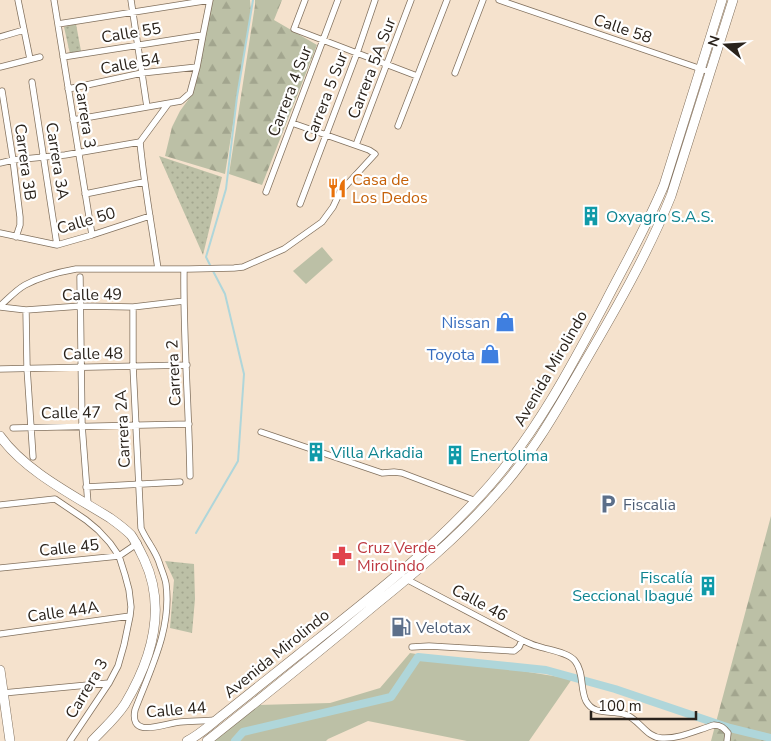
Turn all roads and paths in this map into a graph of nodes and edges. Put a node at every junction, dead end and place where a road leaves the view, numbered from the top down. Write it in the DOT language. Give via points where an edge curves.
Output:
graph roads {
  1 [pos="18,0"];
  2 [pos="54,0"];
  3 [pos="131,0"];
  4 [pos="210,0"];
  5 [pos="305,0"];
  6 [pos="338,0"];
  7 [pos="375,0"];
  8 [pos="411,0"];
  9 [pos="447,0"];
  10 [pos="483,0"];
  11 [pos="499,0"];
  12 [pos="722,0"];
  13 [pos="733,0"];
  14 [pos="132,12"];
  15 [pos="58,24"];
  16 [pos="24,30"];
  17 [pos="202,35"];
  18 [pos="0,37"];
  19 [pos="323,40"];
  20 [pos="138,45"];
  21 [pos="357,53"];
  22 [pos="40,57"];
  23 [pos="63,58"];
  24 [pos="30,60"];
  25 [pos="387,64"];
  26 [pos="0,67"];
  27 [pos="197,67"];
  28 [pos="700,68"];
  29 [pos="710,72"];
  30 [pos="142,73"];
  31 [pos="455,73"];
  32 [pos="418,76"];
  33 [pos="32,82"];
  34 [pos="68,89"];
  35 [pos="2,91"];
  36 [pos="168,104"];
  37 [pos="148,107"];
  38 [pos="73,120"];
  39 [pos="292,123"];
  40 [pos="398,126"];
  41 [pos="326,135"];
  42 [pos="140,142"];
  43 [pos="356,145"];
  44 [pos="78,153"];
  45 [pos="44,158"];
  46 [pos="13,160"];
  47 [pos="0,163"];
  48 [pos="144,182"];
  49 [pos="266,192"];
  50 [pos="85,194"];
  51 [pos="300,204"];
  52 [pos="150,216"];
  53 [pos="0,233"];
  54 [pos="92,235"];
  55 [pos="16,237"];
  56 [pos="57,244"];
  57 [pos="158,269"];
  58 [pos="184,269"];
  59 [pos="80,277"];
  60 [pos="184,301"];
  61 [pos="81,306"];
  62 [pos="0,307"];
  63 [pos="133,307"];
  64 [pos="26,310"];
  65 [pos="186,365"];
  66 [pos="82,366"];
  67 [pos="133,366"];
  68 [pos="0,368"];
  69 [pos="27,368"];
  70 [pos="189,424"];
  71 [pos="136,425"];
  72 [pos="82,426"];
  73 [pos="30,427"];
  74 [pos="13,428"];
  75 [pos="261,432"];
  76 [pos="0,436"];
  77 [pos="33,457"];
  78 [pos="190,476"];
  79 [pos="180,482"];
  80 [pos="138,483"];
  81 [pos="86,487"];
  82 [pos="476,500"];
  83 [pos="88,504"];
  84 [pos="0,505"];
  85 [pos="144,538"];
  86 [pos="137,544"];
  87 [pos="119,556"];
  88 [pos="0,568"];
  89 [pos="403,576"];
  90 [pos="130,616"];
  91 [pos="0,634"];
  92 [pos="522,640"];
  93 [pos="412,647"];
  94 [pos="0,670"];
  95 [pos="109,683"];
  96 [pos="3,693"];
  97 [pos="216,720"];
  98 [pos="10,741"];
  99 [pos="70,741"];
  100 [pos="92,741"];
  101 [pos="187,741"];
  102 [pos="207,741"];
  103 [pos="727,741"];
  1 -- 16 [label="street"];
  2 -- 15 [label="street, Carrera 3"];
  3 -- 14 [label="street"];
  4 -- 14 [label="street"];
  4 -- 17 [label="street"];
  5 -- 19 [label="street" via="294,29"];
  6 -- 19 [label="street, Carrera 4 Sur"];
  7 -- 21 [label="street, Carrera 5 Sur"];
  8 -- 25 [label="street, Carrera 5A Sur"];
  9 -- 32 [label="street"];
  10 -- 31 [label="street"];
  11 -- 28 [label="street, Calle 58"];
  12 -- 28 [label="main road, Avenida Mirolindo"];
  13 -- 29 [label="main road, Avenida Mirolindo"];
  14 -- 15 [label="street"];
  14 -- 20 [label="street"];
  15 -- 23 [label="street, Carrera 3"];
  16 -- 18 [label="street"];
  16 -- 24 [label="street"];
  17 -- 20 [label="street, Calle 55"];
  17 -- 27 [label="street"];
  19 -- 21 [label="street"];
  19 -- 39 [label="street, Carrera 4 Sur"];
  20 -- 23 [label="street, Calle 55"];
  20 -- 30 [label="street"];
  21 -- 25 [label="street"];
  21 -- 41 [label="street, Carrera 5 Sur"];
  22 -- 24 [label="street"];
  23 -- 34 [label="street, Carrera 3"];
  24 -- 26 [label="street"];
  25 -- 32 [label="street"];
  25 -- 43 [label="street, Carrera 5A Sur"];
  27 -- 30 [label="street, Calle 54"];
  27 -- 36 [label="street" via="190,93 182,101"];
  28 -- 29 [label="street, Calle 58"];
  28 -- 82 [label="main road, Avenida Mirolindo" via="653,211 540,418"];
  29 -- 89 [label="main road, Avenida Mirolindo" via="662,218 619,303 555,414 535,446 494,497 457,534"];
  30 -- 34 [label="street, Calle 54"];
  30 -- 37 [label="street"];
  32 -- 40 [label="street"];
  33 -- 45 [label="street, Carrera 3A"];
  34 -- 38 [label="street, Carrera 3"];
  35 -- 46 [label="street, Carrera 3B"];
  36 -- 37 [label="street"];
  36 -- 42 [label="street"];
  37 -- 38 [label="street"];
  38 -- 44 [label="street, Carrera 3"];
  39 -- 41 [label="street"];
  39 -- 49 [label="street, Carrera 4 Sur"];
  41 -- 43 [label="street"];
  41 -- 51 [label="street, Carrera 5 Sur"];
  42 -- 44 [label="street"];
  42 -- 48 [label="street"];
  43 -- 58 [label="street" via="375,154 340,192 322,222 284,250 243,267"];
  44 -- 45 [label="street"];
  44 -- 50 [label="street, Carrera 3"];
  45 -- 46 [label="street"];
  45 -- 56 [label="street, Carrera 3A"];
  46 -- 47 [label="street"];
  46 -- 55 [label="street, Carrera 3B" via="20,217"];
  48 -- 50 [label="street"];
  48 -- 52 [label="street"];
  50 -- 54 [label="street, Carrera 3"];
  52 -- 54 [label="street, Calle 50"];
  52 -- 57 [label="street"];
  53 -- 55 [label="street, Calle 50"];
  54 -- 56 [label="street, Calle 50"];
  55 -- 56 [label="street, Calle 50"];
  57 -- 58 [label="street"];
  57 -- 62 [label="street" via="67,270 24,285"];
  58 -- 60 [label="street, Carrera 2"];
  59 -- 61 [label="street"];
  60 -- 63 [label="street, Calle 49"];
  60 -- 65 [label="street, Carrera 2"];
  61 -- 63 [label="street, Calle 49"];
  61 -- 64 [label="street, Calle 49"];
  61 -- 66 [label="street"];
  62 -- 64 [label="street, Calle 49"];
  63 -- 67 [label="street, Carrera 2A"];
  64 -- 69 [label="street"];
  65 -- 67 [label="street, Calle 48"];
  65 -- 70 [label="street, Carrera 2"];
  66 -- 67 [label="street, Calle 48"];
  66 -- 69 [label="street, Calle 48"];
  66 -- 72 [label="street"];
  67 -- 71 [label="street, Carrera 2A"];
  68 -- 69 [label="street, Calle 48"];
  69 -- 73 [label="street"];
  70 -- 71 [label="street, Calle 47"];
  70 -- 78 [label="street, Carrera 2"];
  71 -- 72 [label="street, Calle 47"];
  71 -- 80 [label="street, Carrera 2A"];
  72 -- 73 [label="street, Calle 47"];
  72 -- 81 [label="street"];
  73 -- 74 [label="street, Calle 47"];
  73 -- 77 [label="street"];
  75 -- 82 [label="street" via="382,474 402,473"];
  76 -- 83 [label="main road" via="32,469"];
  79 -- 80 [label="street"];
  80 -- 81 [label="street"];
  80 -- 85 [label="street, Carrera 2A"];
  81 -- 83 [label="street"];
  82 -- 89 [label="main road, Avenida Mirolindo"];
  83 -- 86 [label="main road" via="122,527"];
  84 -- 87 [label="street, Carrera 3" via="55,499 98,530"];
  85 -- 86 [label="street"];
  85 -- 97 [label="street, Calle 44" via="158,560 166,584 167,604 165,627 135,710 135,722 138,726 151,728 179,722"];
  86 -- 87 [label="street, Calle 45"];
  86 -- 100 [label="main road" via="154,588 153,639 125,704"];
  87 -- 88 [label="street, Calle 45"];
  87 -- 90 [label="street, Carrera 3" via="129,590"];
  89 -- 92 [label="street, Calle 46"];
  89 -- 97 [label="main road, Avenida Mirolindo"];
  89 -- 102 [label="main road, Avenida Mirolindo" via="371,608"];
  90 -- 91 [label="street, Calle 44A"];
  90 -- 95 [label="street, Carrera 3" via="118,666"];
  92 -- 93 [label="street" via="514,651"];
  92 -- 103 [label="street, Calle 46" via="568,655 576,661 581,686 594,710 624,714 659,738 672,738 719,726 728,733"];
  94 -- 96 [label="main road"];
  95 -- 96 [label="street"];
  95 -- 99 [label="street, Carrera 3"];
  96 -- 98 [label="main road"];
  97 -- 101 [label="main road, Avenida Mirolindo"];
}
